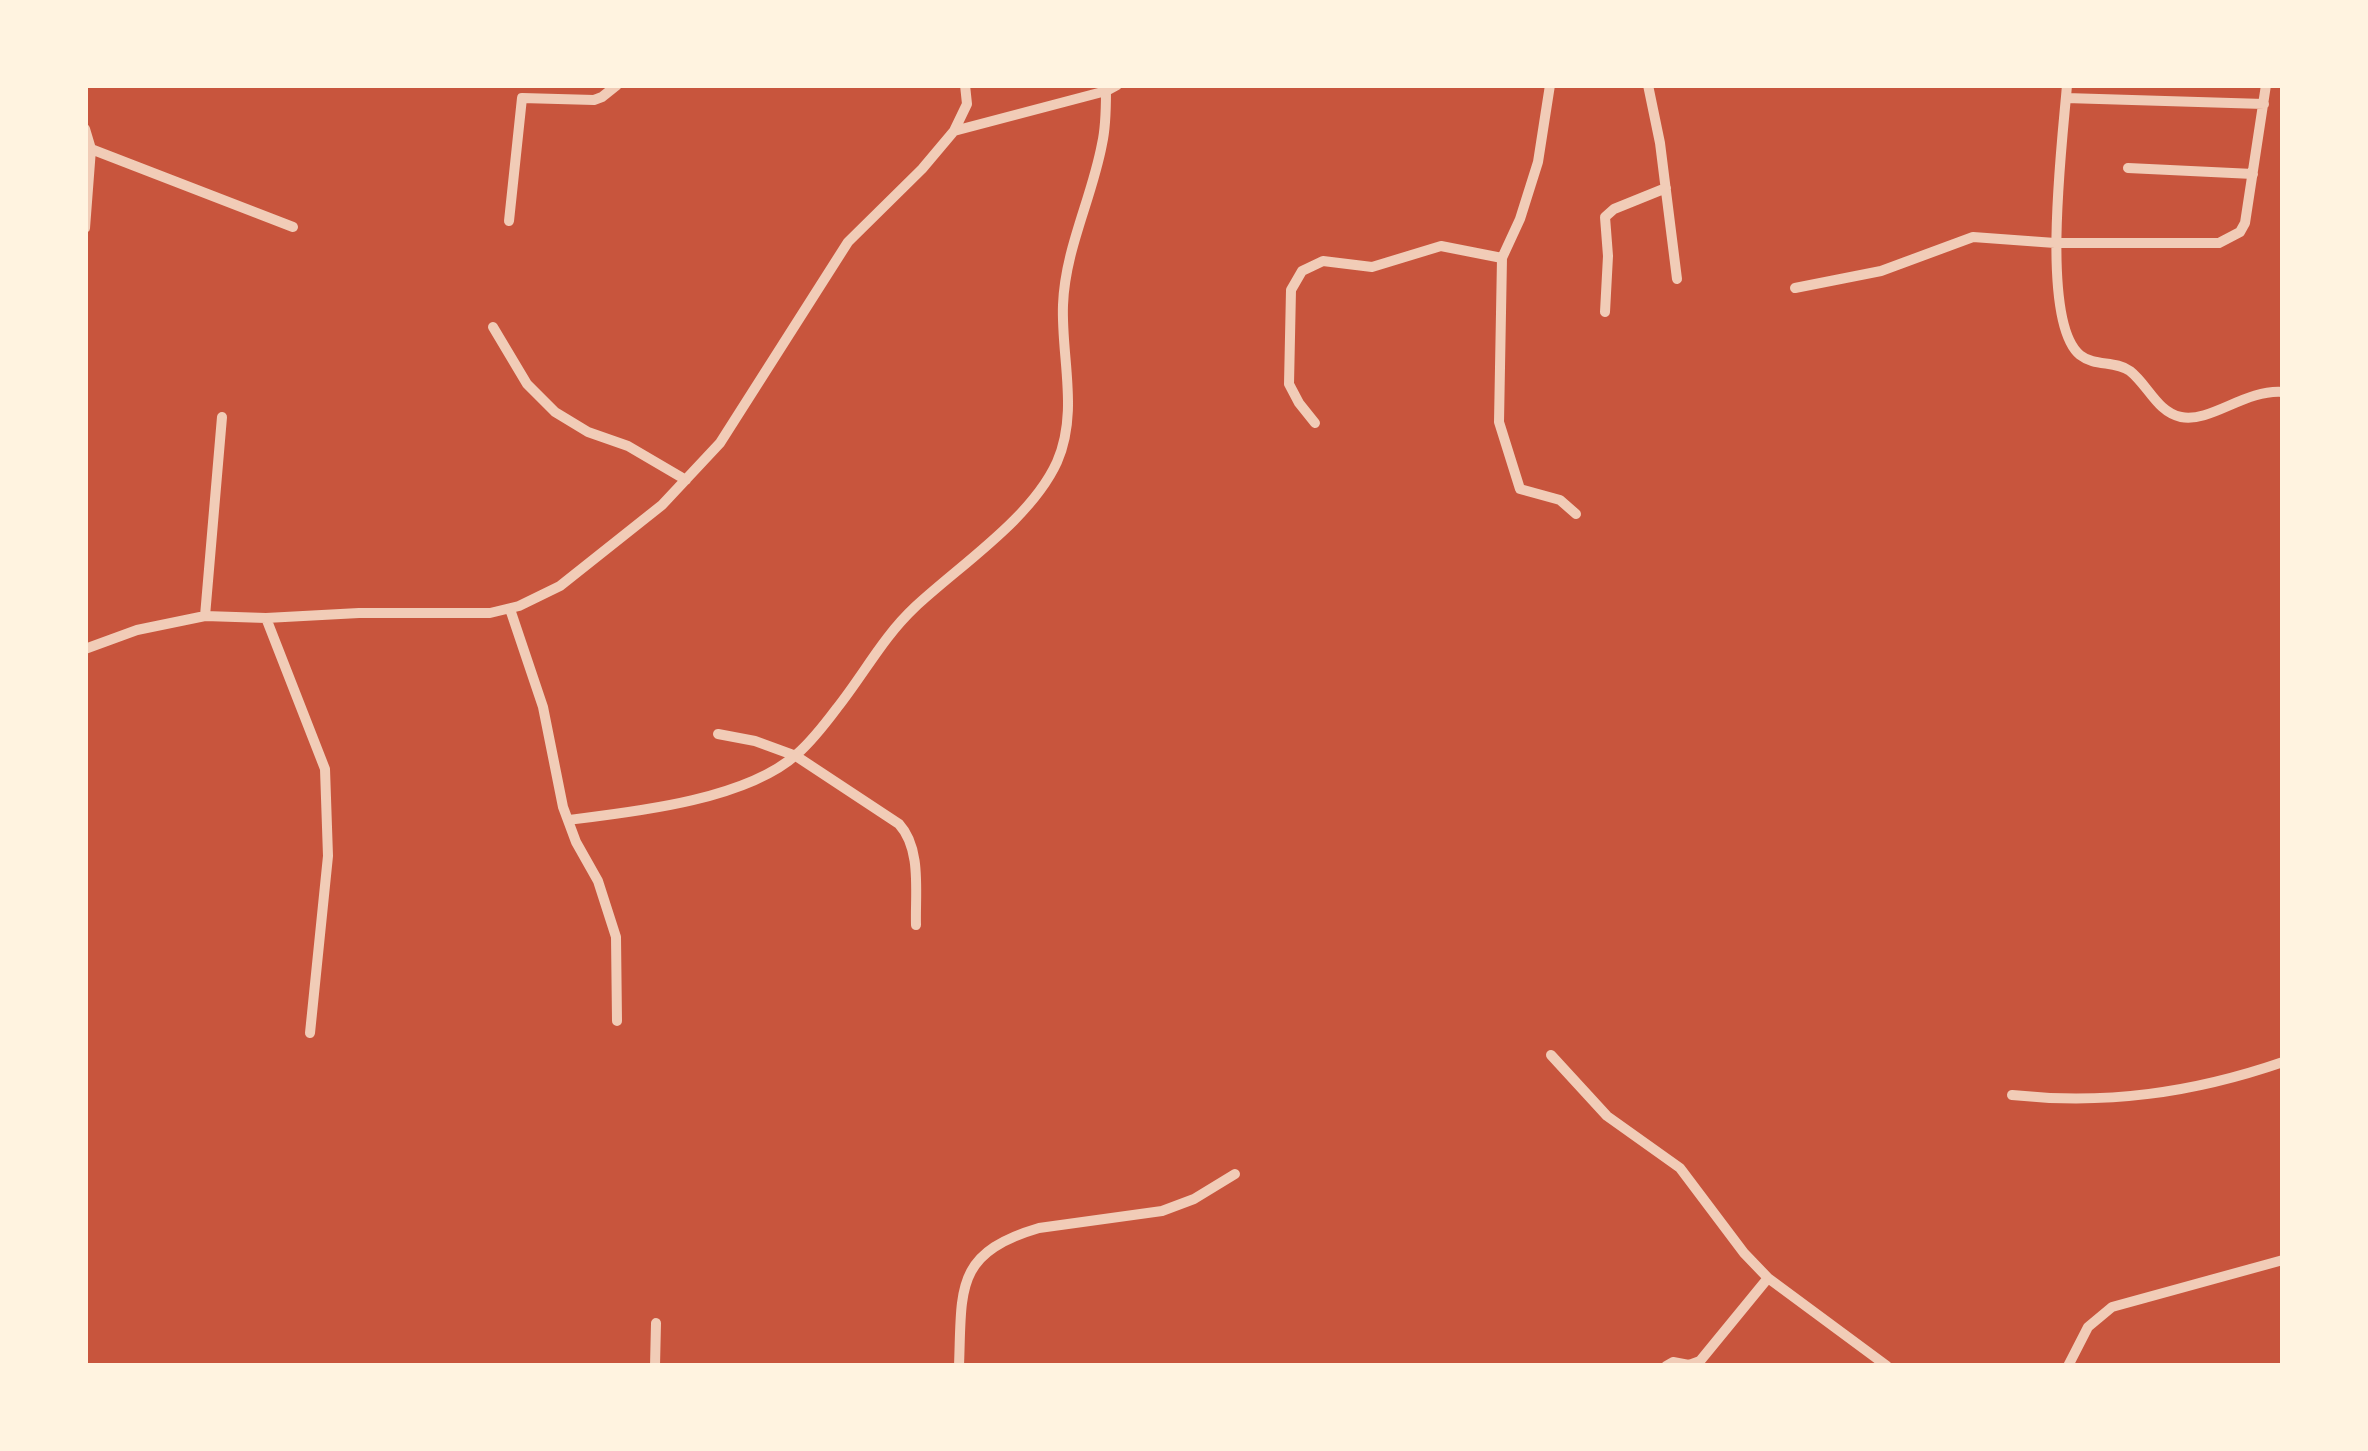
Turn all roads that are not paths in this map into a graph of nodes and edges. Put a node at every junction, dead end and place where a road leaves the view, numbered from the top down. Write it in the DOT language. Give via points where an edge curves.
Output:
graph roads {
  1 [pos="617,85"];
  2 [pos="966,85"];
  3 [pos="1550,85"];
  4 [pos="1648,85"];
  5 [pos="2067,85"];
  6 [pos="2266,85"];
  7 [pos="1112,88"];
  8 [pos="2066,98"];
  9 [pos="2264,104"];
  10 [pos="85,129"];
  11 [pos="954,131"];
  12 [pos="92,148"];
  13 [pos="2128,168"];
  14 [pos="2253,174"];
  15 [pos="1666,188"];
  16 [pos="510,221"];
  17 [pos="294,227"];
  18 [pos="85,228"];
  19 [pos="2056,243"];
  20 [pos="1502,258"];
  21 [pos="1677,279"];
  22 [pos="1795,288"];
  23 [pos="1606,312"];
  24 [pos="493,327"];
  25 [pos="2283,392"];
  26 [pos="222,417"];
  27 [pos="1316,422"];
  28 [pos="686,480"];
  29 [pos="1576,514"];
  30 [pos="510,609"];
  31 [pos="205,616"];
  32 [pos="266,618"];
  33 [pos="85,650"];
  34 [pos="718,734"];
  35 [pos="796,756"];
  36 [pos="568,820"];
  37 [pos="916,925"];
  38 [pos="617,1020"];
  39 [pos="310,1032"];
  40 [pos="1551,1055"];
  41 [pos="2283,1062"];
  42 [pos="2012,1095"];
  43 [pos="1235,1174"];
  44 [pos="2283,1260"];
  45 [pos="1768,1278"];
  46 [pos="656,1324"];
  47 [pos="654,1366"];
  48 [pos="958,1366"];
  49 [pos="1666,1366"];
  50 [pos="1887,1366"];
  51 [pos="2068,1366"];
  1 -- 16 [label="street" via="594,100 522,98"];
  2 -- 11 [label="street" via="967,104"];
  3 -- 20 [label="street" via="1538,162"];
  4 -- 15 [label="street"];
  5 -- 8 [label="street"];
  6 -- 9 [label="street"];
  7 -- 11 [label="street"];
  7 -- 35 [label="street" via="1064,280 1069,410 1055,467 1005,528 899,622"];
  8 -- 9 [label="street"];
  8 -- 19 [label="street"];
  9 -- 14 [label="street"];
  10 -- 12 [label="street"];
  11 -- 28 [label="street" via="848,242 720,442"];
  12 -- 17 [label="street"];
  12 -- 18 [label="street"];
  13 -- 14 [label="street"];
  14 -- 19 [label="street" via="2245,222 2219,243"];
  15 -- 21 [label="street"];
  15 -- 23 [label="street" via="1605,217"];
  19 -- 22 [label="street" via="1972,237 1882,271"];
  19 -- 25 [label="street" via="2060,310 2079,355 2128,370 2181,417 2209,414 2259,392"];
  20 -- 27 [label="street" via="1441,246 1372,267 1323,262 1302,271 1292,290 1289,384"];
  20 -- 29 [label="street" via="1499,422 1515,482"];
  24 -- 28 [label="street" via="527,384 555,412"];
  26 -- 31 [label="street"];
  28 -- 30 [label="street" via="579,573"];
  30 -- 32 [label="street"];
  30 -- 36 [label="street" via="543,707"];
  31 -- 32 [label="street"];
  31 -- 33 [label="street" via="137,630"];
  32 -- 39 [label="street" via="325,768 328,856"];
  34 -- 35 [label="street"];
  35 -- 36 [label="street" via="748,783 657,809"];
  35 -- 37 [label="street" via="907,833 914,852"];
  36 -- 38 [label="street" via="616,938"];
  40 -- 45 [label="street" via="1607,1116 1680,1168"];
  41 -- 42 [label="street" via="2156,1095"];
  43 -- 48 [label="street" via="1177,1206 1040,1228 982,1256 962,1291"];
  44 -- 51 [label="street" via="2112,1307 2088,1328"];
  45 -- 49 [label="street" via="1700,1361"];
  45 -- 50 [label="street"];
  46 -- 47 [label="street"];
}
